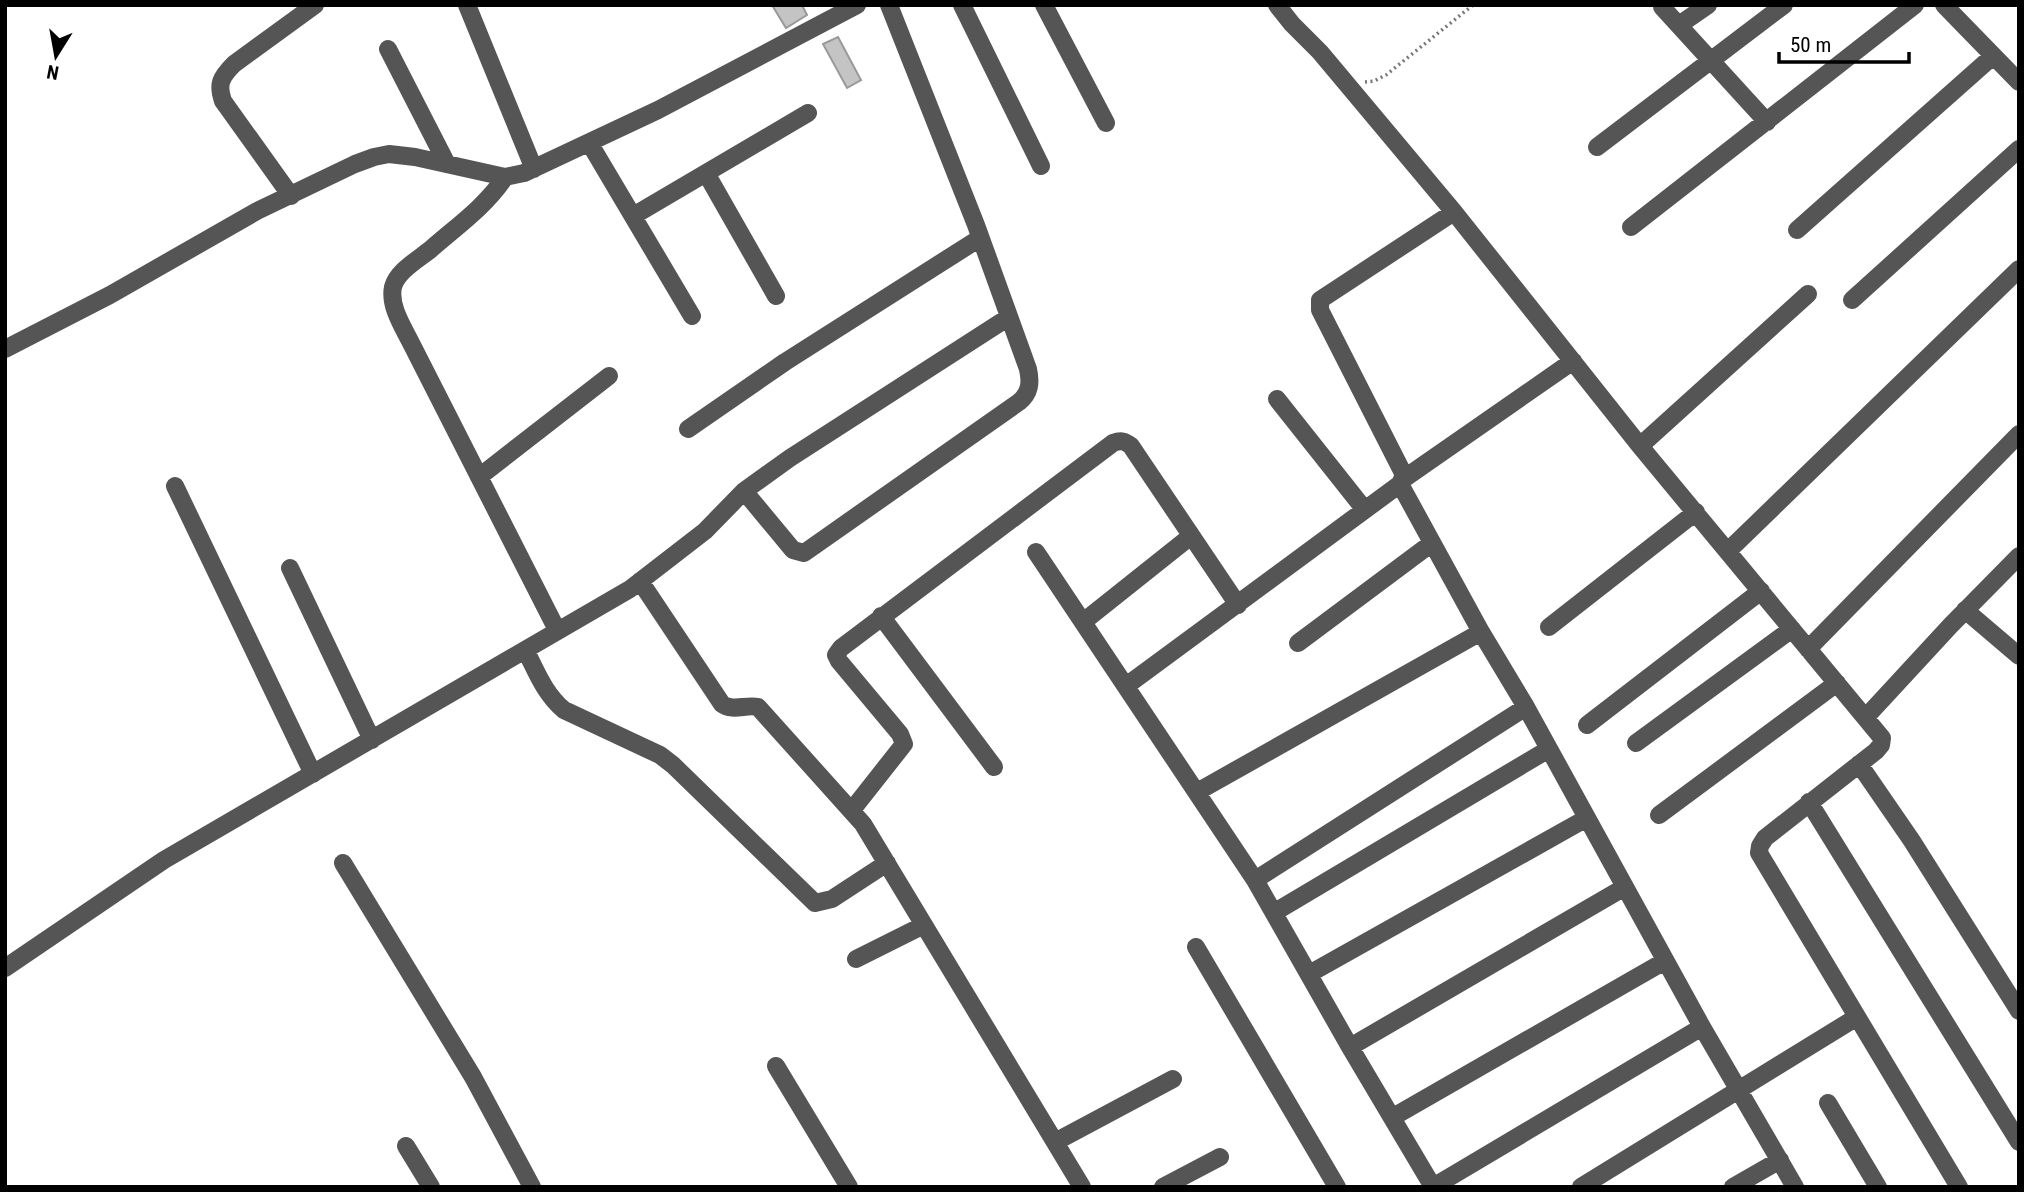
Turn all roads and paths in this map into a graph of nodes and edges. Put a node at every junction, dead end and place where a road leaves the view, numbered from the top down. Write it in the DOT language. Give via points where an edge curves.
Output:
graph roads {
  1 [pos="315,5"];
  2 [pos="467,5"];
  3 [pos="857,5"];
  4 [pos="888,5"];
  5 [pos="961,5"];
  6 [pos="1044,5"];
  7 [pos="1278,5"];
  8 [pos="1473,5"];
  9 [pos="1708,5"];
  10 [pos="1784,5"];
  11 [pos="1915,5"];
  12 [pos="1944,5"];
  13 [pos="1662,7"];
  14 [pos="1679,25"];
  15 [pos="388,49"];
  16 [pos="1993,56"];
  17 [pos="1712,60"];
  18 [pos="1344,81"];
  19 [pos="2019,82"];
  20 [pos="808,113"];
  21 [pos="1767,122"];
  22 [pos="1106,123"];
  23 [pos="590,144"];
  24 [pos="1597,147"];
  25 [pos="2019,149"];
  26 [pos="447,164"];
  27 [pos="1041,166"];
  28 [pos="534,169"];
  29 [pos="706,173"];
  30 [pos="505,177"];
  31 [pos="291,196"];
  32 [pos="1454,212"];
  33 [pos="633,216"];
  34 [pos="1631,227"];
  35 [pos="1797,230"];
  36 [pos="980,238"];
  37 [pos="2019,269"];
  38 [pos="1808,294"];
  39 [pos="776,296"];
  40 [pos="1852,300"];
  41 [pos="692,316"];
  42 [pos="1009,317"];
  43 [pos="5,349"];
  44 [pos="1573,361"];
  45 [pos="609,376"];
  46 [pos="1277,399"];
  47 [pos="688,429"];
  48 [pos="2019,434"];
  49 [pos="1640,446"];
  50 [pos="480,477"];
  51 [pos="1401,482"];
  52 [pos="175,486"];
  53 [pos="744,491"];
  54 [pos="1365,510"];
  55 [pos="1696,512"];
  56 [pos="1191,536"];
  57 [pos="1432,542"];
  58 [pos="1728,551"];
  59 [pos="1036,552"];
  60 [pos="2019,556"];
  61 [pos="290,568"];
  62 [pos="640,582"];
  63 [pos="1761,591"];
  64 [pos="1238,605"];
  65 [pos="1965,610"];
  66 [pos="881,616"];
  67 [pos="1083,622"];
  68 [pos="1549,627"];
  69 [pos="1792,629"];
  70 [pos="557,630"];
  71 [pos="1481,632"];
  72 [pos="1298,643"];
  73 [pos="1808,649"];
  74 [pos="526,651"];
  75 [pos="2019,656"];
  76 [pos="1837,683"];
  77 [pos="1126,686"];
  78 [pos="1526,707"];
  79 [pos="1866,717"];
  80 [pos="1587,725"];
  81 [pos="372,740"];
  82 [pos="1636,743"];
  83 [pos="1549,748"];
  84 [pos="1859,764"];
  85 [pos="994,767"];
  86 [pos="313,774"];
  87 [pos="1197,792"];
  88 [pos="1809,802"];
  89 [pos="852,810"];
  90 [pos="1659,815"];
  91 [pos="1587,818"];
  92 [pos="343,863"];
  93 [pos="887,863"];
  94 [pos="1255,880"];
  95 [pos="1625,887"];
  96 [pos="1275,912"];
  97 [pos="924,925"];
  98 [pos="1196,947"];
  99 [pos="856,959"];
  100 [pos="1665,961"];
  101 [pos="5,968"];
  102 [pos="1309,974"];
  103 [pos="2019,1011"];
  104 [pos="1857,1017"];
  105 [pos="1702,1027"];
  106 [pos="1350,1047"];
  107 [pos="776,1066"];
  108 [pos="1173,1079"];
  109 [pos="1740,1090"];
  110 [pos="1828,1103"];
  111 [pos="1392,1116"];
  112 [pos="1055,1142"];
  113 [pos="2019,1142"];
  114 [pos="406,1146"];
  115 [pos="1220,1157"];
  116 [pos="1780,1160"];
  117 [pos="431,1187"];
  118 [pos="532,1187"];
  119 [pos="849,1187"];
  120 [pos="1083,1187"];
  121 [pos="1163,1187"];
  122 [pos="1337,1187"];
  123 [pos="1433,1187"];
  124 [pos="1581,1187"];
  125 [pos="1733,1187"];
  126 [pos="1795,1187"];
  127 [pos="1878,1187"];
  128 [pos="1959,1187"];
  1 -- 31 [label="street" via="234,64 218,87 222,101"];
  2 -- 28 [label="street"];
  3 -- 23 [label="street"];
  4 -- 36 [label="street"];
  5 -- 27 [label="street"];
  6 -- 22 [label="street"];
  7 -- 18 [label="street"];
  8 -- 18 [label="path" via="1380,79"];
  9 -- 14 [label="street"];
  10 -- 17 [label="street"];
  11 -- 21 [label="street"];
  12 -- 16 [label="street"];
  13 -- 14 [label="street"];
  14 -- 17 [label="street"];
  15 -- 26 [label="street"];
  16 -- 19 [label="street"];
  16 -- 35 [label="street"];
  17 -- 21 [label="street"];
  17 -- 24 [label="street"];
  18 -- 32 [label="street"];
  20 -- 29 [label="street"];
  21 -- 34 [label="street"];
  23 -- 28 [label="street"];
  23 -- 33 [label="street"];
  25 -- 40 [label="street"];
  26 -- 30 [label="street"];
  26 -- 31 [label="street" via="415,157 374,157"];
  28 -- 30 [label="street"];
  29 -- 33 [label="street"];
  29 -- 39 [label="street"];
  30 -- 50 [label="street" via="489,197 397,278 393,287 395,309"];
  31 -- 43 [label="street"];
  32 -- 44 [label="street"];
  32 -- 51 [label="street" via="1320,300 1320,310 1404,475"];
  33 -- 41 [label="street"];
  36 -- 42 [label="street"];
  36 -- 47 [label="street"];
  37 -- 58 [label="street"];
  38 -- 49 [label="street"];
  42 -- 53 [label="street"];
  42 -- 53 [label="street" via="1030,382 1024,398 809,551 793,550"];
  44 -- 49 [label="street"];
  44 -- 51 [label="street"];
  45 -- 50 [label="street"];
  46 -- 54 [label="street"];
  48 -- 73 [label="street"];
  49 -- 55 [label="street"];
  50 -- 70 [label="street"];
  51 -- 54 [label="street"];
  51 -- 57 [label="street"];
  52 -- 86 [label="street"];
  53 -- 62 [label="street" via="705,531"];
  54 -- 64 [label="street"];
  55 -- 58 [label="street"];
  55 -- 68 [label="street"];
  56 -- 64 [label="street"];
  56 -- 66 [label="street" via="1130,446 1118,441"];
  56 -- 67 [label="street"];
  57 -- 71 [label="street"];
  57 -- 72 [label="street"];
  58 -- 63 [label="street"];
  59 -- 67 [label="street"];
  60 -- 65 [label="street"];
  61 -- 81 [label="street"];
  62 -- 70 [label="street"];
  62 -- 89 [label="street" via="722,704 758,707"];
  63 -- 69 [label="street"];
  63 -- 80 [label="street"];
  64 -- 77 [label="street"];
  65 -- 75 [label="street"];
  65 -- 79 [label="street"];
  66 -- 85 [label="street"];
  66 -- 89 [label="street" via="836,655 904,744"];
  67 -- 77 [label="street"];
  69 -- 73 [label="street"];
  69 -- 82 [label="street"];
  70 -- 74 [label="street"];
  71 -- 78 [label="street"];
  71 -- 87 [label="street"];
  73 -- 76 [label="street"];
  74 -- 81 [label="street"];
  74 -- 93 [label="street" via="554,702 673,765 815,903 832,899"];
  76 -- 79 [label="street"];
  76 -- 90 [label="street"];
  77 -- 87 [label="street"];
  78 -- 83 [label="street"];
  78 -- 94 [label="street"];
  79 -- 84 [label="street" via="1882,738 1881,745"];
  81 -- 86 [label="street"];
  83 -- 91 [label="street"];
  83 -- 96 [label="street"];
  84 -- 88 [label="street"];
  84 -- 103 [label="street"];
  86 -- 101 [label="street" via="164,860"];
  87 -- 94 [label="street"];
  88 -- 104 [label="street" via="1765,838 1759,853"];
  88 -- 113 [label="street"];
  89 -- 93 [label="street"];
  91 -- 95 [label="street"];
  91 -- 102 [label="street"];
  92 -- 118 [label="street" via="473,1077"];
  93 -- 97 [label="street"];
  94 -- 96 [label="street"];
  95 -- 100 [label="street"];
  95 -- 106 [label="street"];
  96 -- 102 [label="street"];
  97 -- 99 [label="street"];
  97 -- 112 [label="street"];
  98 -- 122 [label="street"];
  100 -- 105 [label="street"];
  100 -- 111 [label="street"];
  102 -- 106 [label="street"];
  104 -- 109 [label="street"];
  104 -- 128 [label="street"];
  105 -- 109 [label="street"];
  105 -- 123 [label="street"];
  106 -- 111 [label="street"];
  107 -- 119 [label="street"];
  108 -- 112 [label="street"];
  109 -- 116 [label="street"];
  109 -- 124 [label="street"];
  110 -- 127 [label="street"];
  111 -- 123 [label="street"];
  112 -- 120 [label="street"];
  114 -- 117 [label="street"];
  115 -- 121 [label="street"];
  116 -- 125 [label="street"];
  116 -- 126 [label="street"];
}
